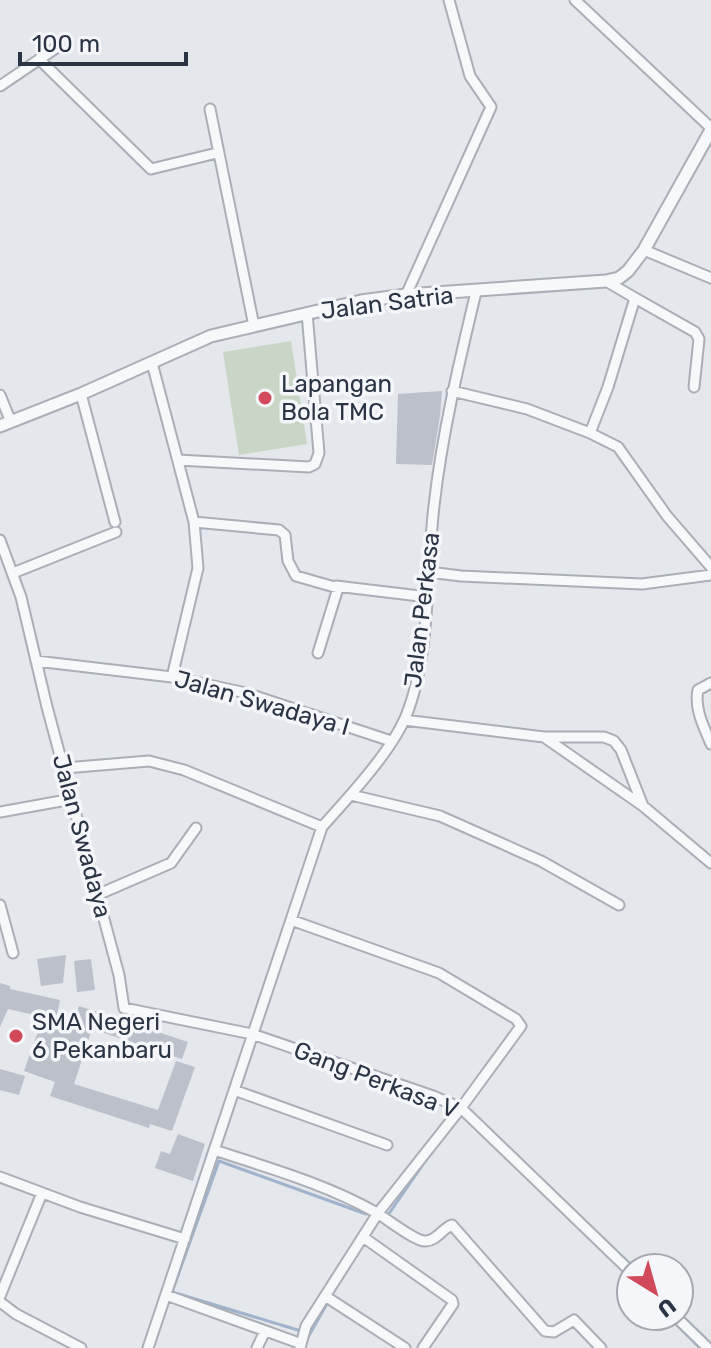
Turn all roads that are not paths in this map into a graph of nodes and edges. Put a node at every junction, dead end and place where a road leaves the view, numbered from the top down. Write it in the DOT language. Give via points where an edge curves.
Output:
graph roads {
  1 [pos="449,0"];
  2 [pos="575,0"];
  3 [pos="56,48"];
  4 [pos="39,59"];
  5 [pos="0,86"];
  6 [pos="210,109"];
  7 [pos="711,129"];
  8 [pos="217,153"];
  9 [pos="644,250"];
  10 [pos="710,275"];
  11 [pos="606,281"];
  12 [pos="476,292"];
  13 [pos="406,295"];
  14 [pos="635,298"];
  15 [pos="307,313"];
  16 [pos="254,326"];
  17 [pos="152,363"];
  18 [pos="694,387"];
  19 [pos="452,391"];
  20 [pos="81,394"];
  21 [pos="0,395"];
  22 [pos="6,424"];
  23 [pos="590,433"];
  24 [pos="178,460"];
  25 [pos="194,522"];
  26 [pos="0,540"];
  27 [pos="711,567"];
  28 [pos="429,572"];
  29 [pos="13,573"];
  30 [pos="711,575"];
  31 [pos="332,586"];
  32 [pos="428,597"];
  33 [pos="318,653"];
  34 [pos="36,661"];
  35 [pos="172,677"];
  36 [pos="711,683"];
  37 [pos="404,720"];
  38 [pos="544,737"];
  39 [pos="391,741"];
  40 [pos="711,744"];
  41 [pos="65,768"];
  42 [pos="351,795"];
  43 [pos="72,799"];
  44 [pos="643,806"];
  45 [pos="0,812"];
  46 [pos="322,827"];
  47 [pos="196,828"];
  48 [pos="711,863"];
  49 [pos="97,895"];
  50 [pos="0,905"];
  51 [pos="619,905"];
  52 [pos="291,920"];
  53 [pos="13,953"];
  54 [pos="252,1034"];
  55 [pos="234,1090"];
  56 [pos="461,1108"];
  57 [pos="387,1145"];
  58 [pos="214,1150"];
  59 [pos="0,1177"];
  60 [pos="42,1193"];
  61 [pos="378,1213"];
  62 [pos="363,1237"];
  63 [pos="185,1239"];
  64 [pos="615,1257"];
  65 [pos="166,1295"];
  66 [pos="325,1296"];
  67 [pos="0,1299"];
  68 [pos="265,1331"];
  69 [pos="692,1332"];
  70 [pos="300,1345"];
  71 [pos="81,1348"];
  72 [pos="148,1348"];
  73 [pos="257,1348"];
  74 [pos="405,1348"];
  75 [pos="423,1348"];
  76 [pos="601,1348"];
  77 [pos="708,1348"];
  1 -- 13 [label="street" via="470,76 491,107"];
  2 -- 7 [label="street"];
  3 -- 4 [label="street"];
  4 -- 5 [label="street"];
  4 -- 8 [label="street" via="149,168"];
  6 -- 8 [label="street"];
  7 -- 9 [label="street"];
  8 -- 16 [label="street"];
  9 -- 10 [label="street"];
  9 -- 11 [label="street" via="628,271"];
  11 -- 12 [label="street, Jalan Satria"];
  11 -- 14 [label="street"];
  12 -- 13 [label="street, Jalan Satria"];
  12 -- 19 [label="street, Jalan Perkasa"];
  13 -- 15 [label="street, Jalan Satria"];
  14 -- 18 [label="street" via="695,332 699,339"];
  14 -- 23 [label="street"];
  15 -- 16 [label="street, Jalan Satria"];
  15 -- 24 [label="street" via="319,453 315,464"];
  16 -- 17 [label="street, Jalan Satria" via="211,336"];
  17 -- 20 [label="street, Jalan Satria"];
  17 -- 24 [label="street"];
  19 -- 23 [label="street" via="527,409"];
  19 -- 28 [label="street, Jalan Perkasa"];
  20 -- 22 [label="street, Jalan Satria"];
  20 -- 29 [label="street" via="115,527"];
  21 -- 22 [label="street"];
  23 -- 27 [label="street" via="618,447"];
  24 -- 25 [label="street"];
  25 -- 31 [label="street" via="279,530 296,576"];
  25 -- 35 [label="street" via="196,584"];
  26 -- 29 [label="street, Jalan Swadaya"];
  28 -- 30 [label="street" via="642,584"];
  28 -- 32 [label="street, Jalan Perkasa"];
  29 -- 34 [label="street, Jalan Swadaya"];
  31 -- 32 [label="street"];
  31 -- 33 [label="street" via="338,588"];
  32 -- 37 [label="street, Jalan Perkasa" via="417,677"];
  34 -- 35 [label="street, Jalan Swadaya I"];
  34 -- 41 [label="street, Jalan Swadaya"];
  35 -- 39 [label="street, Jalan Swadaya I" via="246,693"];
  36 -- 40 [label="street" via="698,690 696,698"];
  37 -- 38 [label="street"];
  37 -- 39 [label="street, Jalan Perkasa"];
  38 -- 44 [label="street"];
  38 -- 44 [label="street" via="614,741"];
  39 -- 42 [label="street, Jalan Perkasa"];
  41 -- 43 [label="street, Jalan Swadaya"];
  41 -- 46 [label="street" via="149,761 184,770"];
  42 -- 46 [label="street, Jalan Perkasa"];
  42 -- 51 [label="street" via="440,816 541,861"];
  43 -- 45 [label="street"];
  43 -- 49 [label="street, Jalan Swadaya"];
  44 -- 48 [label="street"];
  46 -- 52 [label="street, Jalan Perkasa"];
  47 -- 49 [label="street" via="171,863"];
  49 -- 54 [label="street, Jalan Swadaya" via="124,1008"];
  50 -- 53 [label="street"];
  52 -- 54 [label="street, Jalan Perkasa"];
  52 -- 56 [label="street" via="439,973 520,1023 520,1031"];
  54 -- 55 [label="street, Jalan Perkasa"];
  54 -- 56 [label="street, Gang Perkasa V"];
  55 -- 57 [label="street"];
  55 -- 58 [label="street, Jalan Perkasa"];
  56 -- 61 [label="street"];
  56 -- 64 [label="street, Gang Perkasa V"];
  58 -- 61 [label="street" via="331,1190"];
  58 -- 63 [label="street, Jalan Perkasa"];
  59 -- 60 [label="street"];
  60 -- 63 [label="street"];
  60 -- 67 [label="street"];
  61 -- 62 [label="street"];
  61 -- 76 [label="street" via="426,1241 447,1226 456,1228 545,1331 554,1332 574,1320"];
  62 -- 66 [label="street"];
  62 -- 75 [label="street" via="452,1300"];
  63 -- 65 [label="street, Jalan Perkasa"];
  65 -- 68 [label="street"];
  65 -- 72 [label="street, Jalan Perkasa"];
  66 -- 70 [label="street"];
  66 -- 74 [label="street"];
  67 -- 71 [label="street" via="16,1314"];
  68 -- 70 [label="street"];
  68 -- 73 [label="street"];
  69 -- 77 [label="street"];
}
